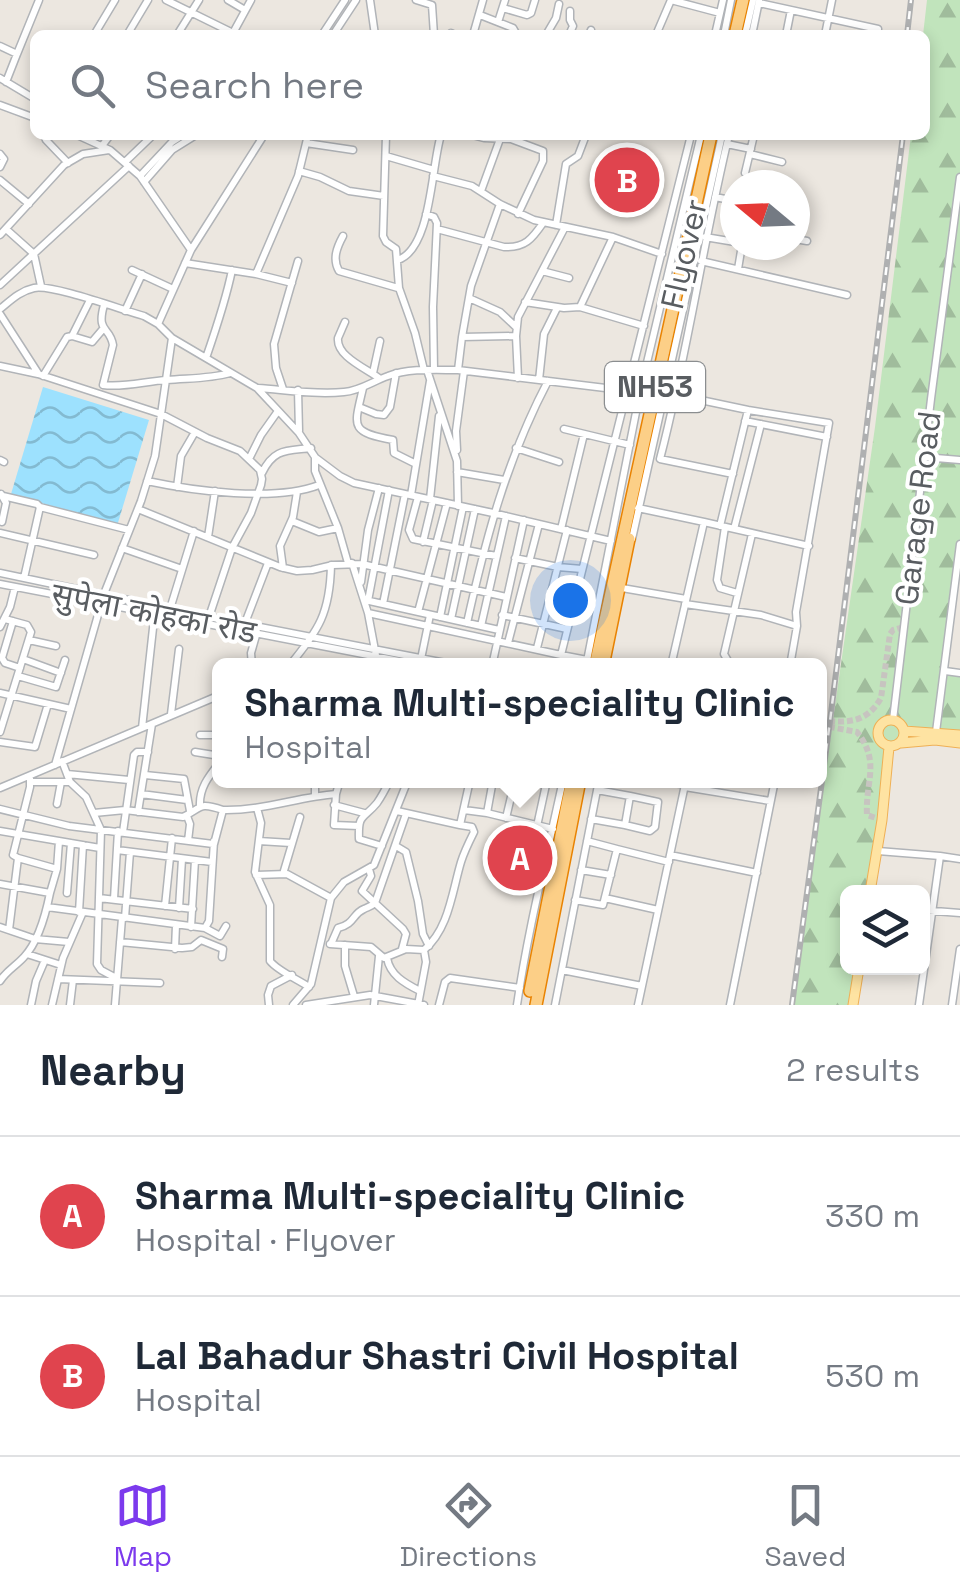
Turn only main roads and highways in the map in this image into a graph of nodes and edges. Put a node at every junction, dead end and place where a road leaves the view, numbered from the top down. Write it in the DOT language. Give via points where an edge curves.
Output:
graph roads {
  1 [pos="753,1"];
  2 [pos="745,30"];
  3 [pos="720,140"];
  4 [pos="720,140"];
  5 [pos="591,658"];
  6 [pos="607,658"];
  7 [pos="904,731"];
  8 [pos="960,735"];
  9 [pos="900,743"];
  10 [pos="960,743"];
  11 [pos="889,747"];
  12 [pos="570,788"];
  13 [pos="581,788"];
  14 [pos="871,885"];
  15 [pos="858,975"];
  16 [pos="528,1005"];
  17 [pos="539,1005"];
  18 [pos="854,1005"];
  1 -- 2 [label="highway"];
  3 -- 5 [label="highway, Flyover / NH53"];
  4 -- 6 [label="highway, Flyover / NH53"];
  7 -- 8 [label="main road"];
  7 -- 9 [label="main road"];
  7 -- 11 [label="main road" via="893,720 884,722 878,732"];
  9 -- 10 [label="main road"];
  9 -- 11 [label="main road"];
  11 -- 14 [label="main road"];
  12 -- 16 [label="highway"];
  13 -- 17 [label="highway"];
  15 -- 18 [label="main road"];
}
